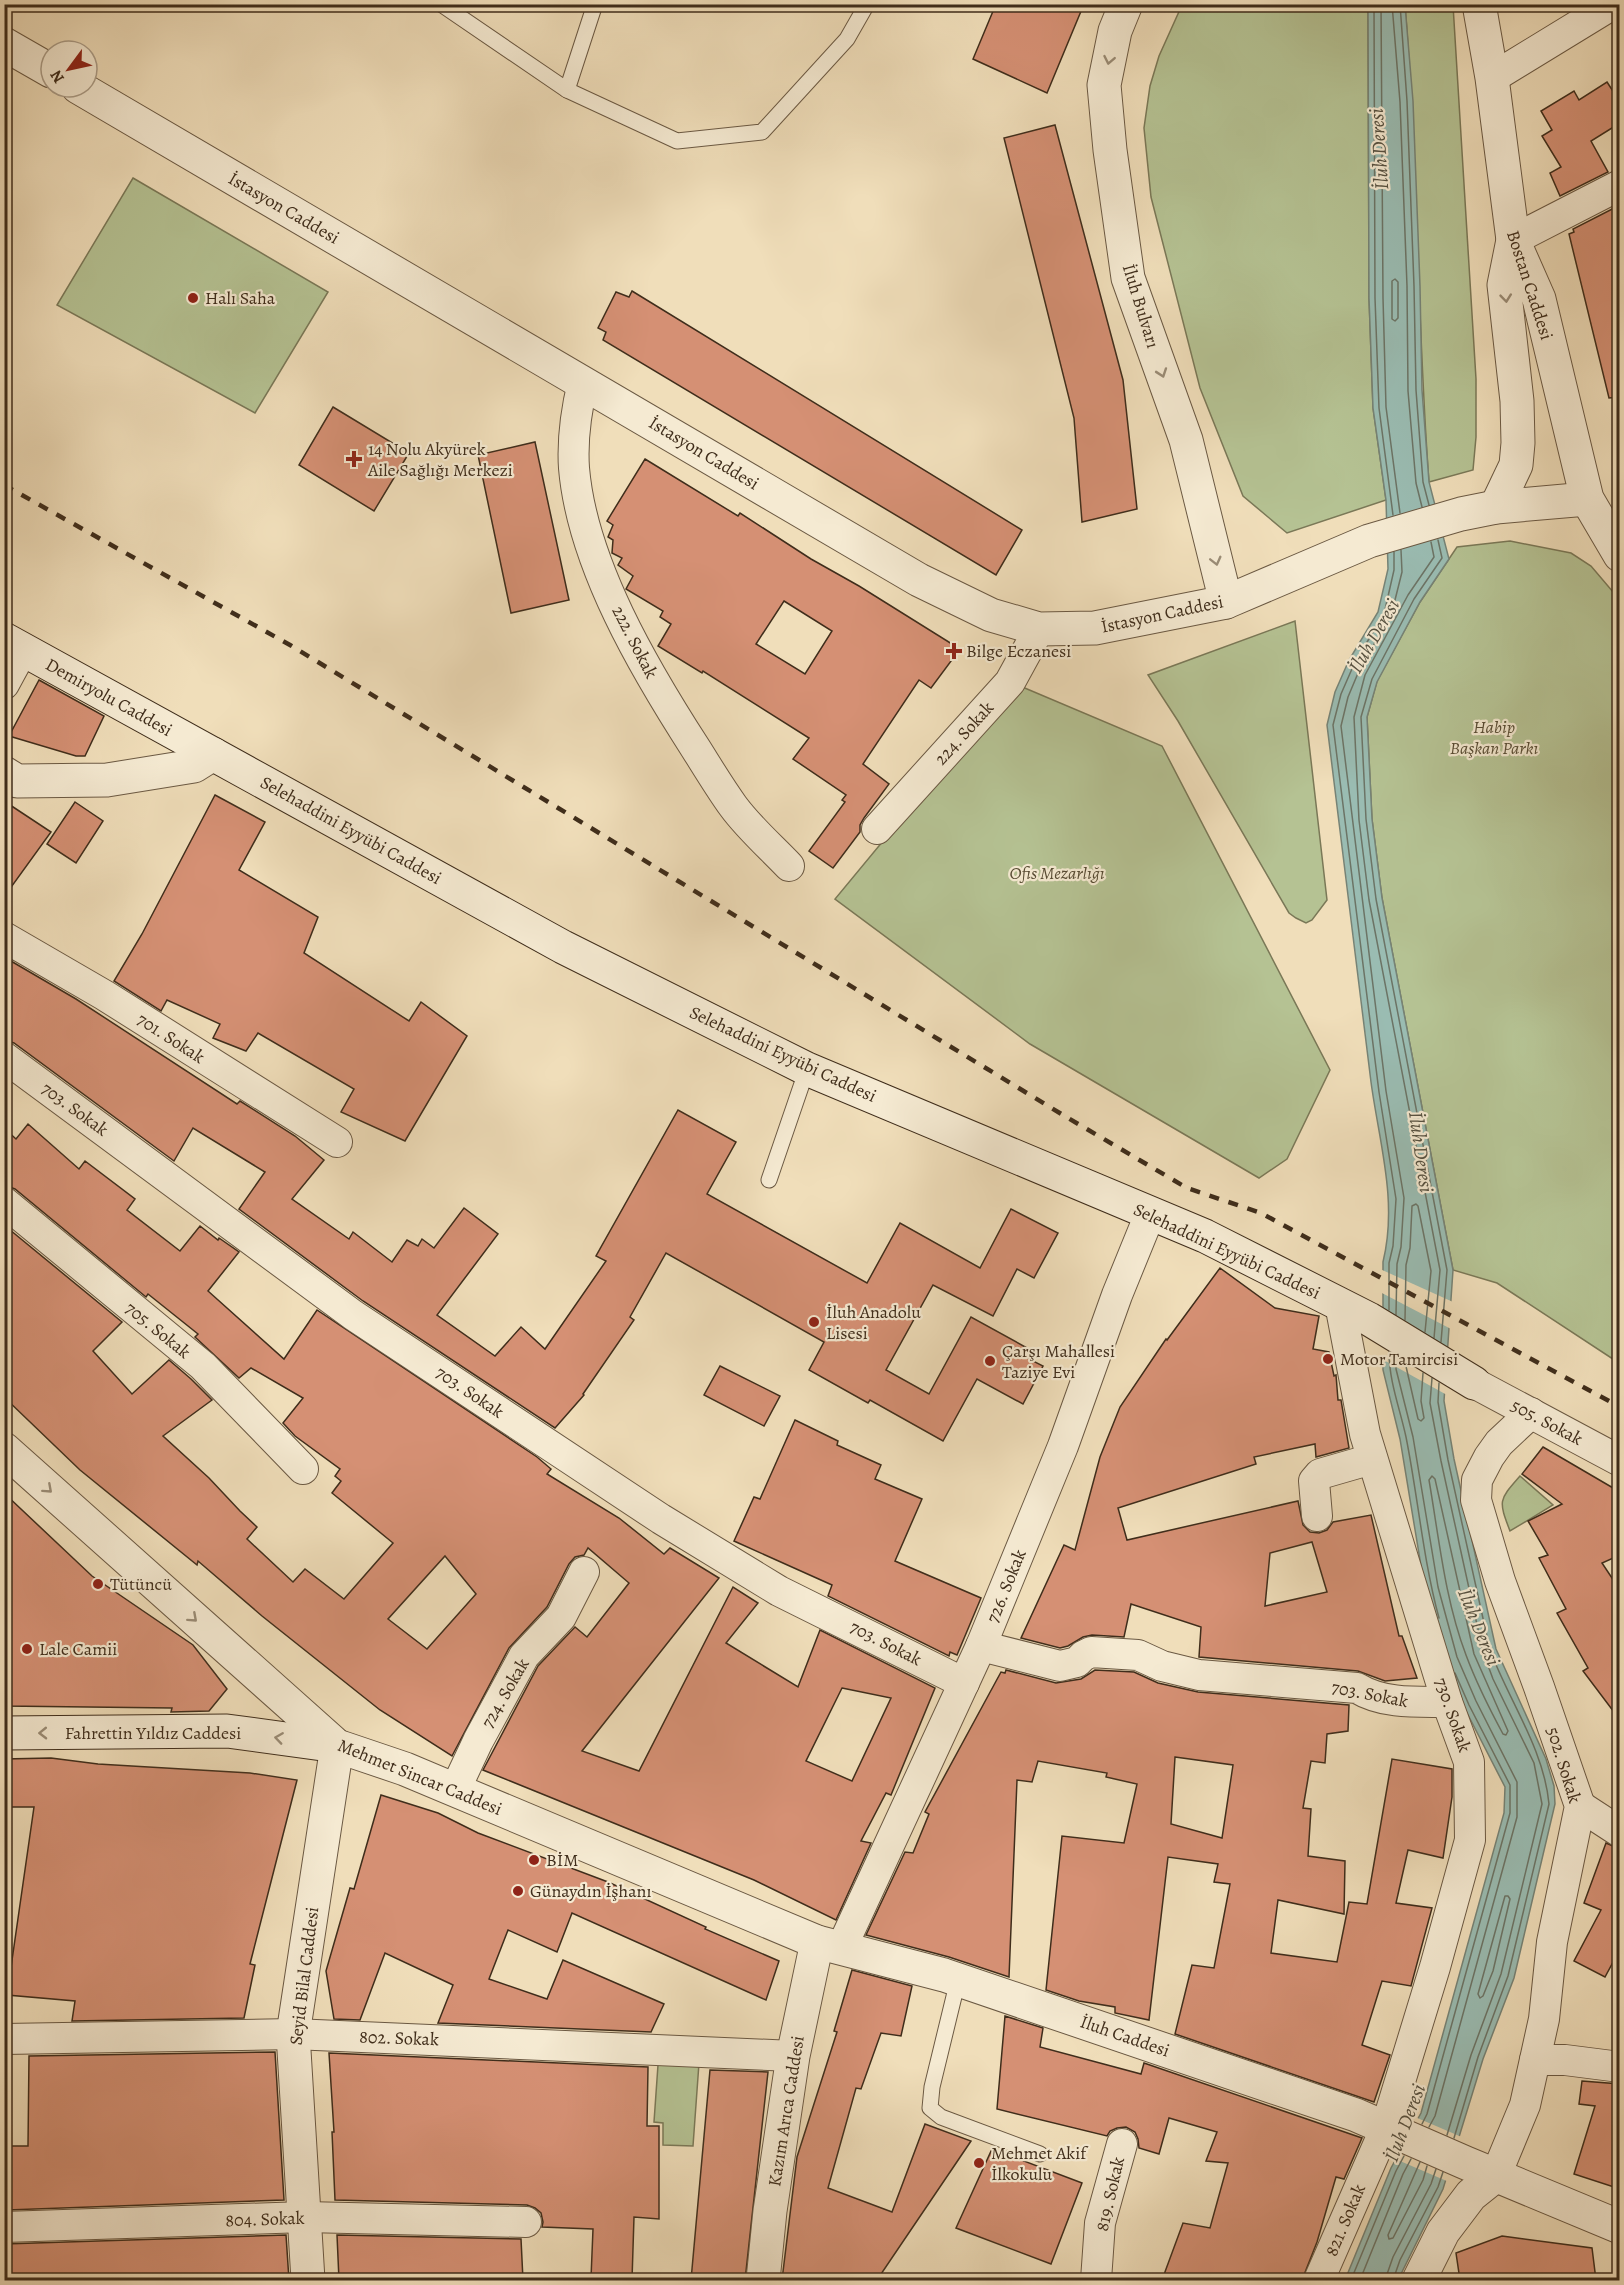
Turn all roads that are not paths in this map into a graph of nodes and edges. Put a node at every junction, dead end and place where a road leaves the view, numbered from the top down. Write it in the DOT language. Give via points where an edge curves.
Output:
graph roads {
  1 [pos="441,4"];
  2 [pos="595,4"];
  3 [pos="867,4"];
  4 [pos="1126,4"];
  5 [pos="1479,4"];
  6 [pos="1613,4"];
  7 [pos="4,44"];
  8 [pos="39,64"];
  9 [pos="1492,78"];
  10 [pos="567,90"];
  11 [pos="99,99"];
  12 [pos="1620,184"];
  13 [pos="1513,240"];
  14 [pos="583,382"];
  15 [pos="1587,499"];
  16 [pos="1496,507"];
  17 [pos="1618,549"];
  18 [pos="1226,602"];
  19 [pos="1039,628"];
  20 [pos="14,644"];
  21 [pos="4,684"];
  22 [pos="213,754"];
  23 [pos="4,774"];
  24 [pos="877,829"];
  25 [pos="789,866"];
  26 [pos="4,937"];
  27 [pos="4,1058"];
  28 [pos="807,1069"];
  29 [pos="337,1142"];
  30 [pos="769,1180"];
  31 [pos="4,1202"];
  32 [pos="1150,1214"];
  33 [pos="1340,1304"];
  34 [pos="1474,1383"];
  35 [pos="1531,1413"];
  36 [pos="4,1449"];
  37 [pos="1372,1459"];
  38 [pos="1620,1461"];
  39 [pos="303,1469"];
  40 [pos="1317,1516"];
  41 [pos="584,1572"];
  42 [pos="981,1646"];
  43 [pos="964,1683"];
  44 [pos="1447,1702"];
  45 [pos="4,1733"];
  46 [pos="337,1746"];
  47 [pos="454,1790"];
  48 [pos="1580,1806"];
  49 [pos="1620,1832"];
  50 [pos="835,1947"];
  51 [pos="958,1980"];
  52 [pos="293,2034"];
  53 [pos="4,2039"];
  54 [pos="793,2056"];
  55 [pos="1535,2060"];
  56 [pos="1620,2067"];
  57 [pos="1392,2130"];
  58 [pos="1122,2144"];
  59 [pos="1040,2154"];
  60 [pos="1496,2175"];
  61 [pos="305,2217"];
  62 [pos="526,2222"];
  63 [pos="4,2227"];
  64 [pos="1620,2227"];
  65 [pos="308,2280"];
  66 [pos="764,2280"];
  67 [pos="1096,2280"];
  68 [pos="1319,2280"];
  69 [pos="1419,2280"];
  1 -- 10 [label="lane"];
  2 -- 10 [label="lane"];
  3 -- 10 [label="lane" via="847,39 762,132 677,141"];
  4 -- 18 [label="street, İluh Bulvarı, one-way" via="1115,31 1104,85 1128,278 1186,440"];
  5 -- 9 [label="street, Bostan Caddesi"];
  6 -- 9 [label="street"];
  7 -- 8 [label="street"];
  9 -- 13 [label="street, Bostan Caddesi"];
  11 -- 14 [label="street, İstasyon Caddesi"];
  12 -- 13 [label="street"];
  13 -- 15 [label="street, Bostan Caddesi" via="1539,299"];
  13 -- 16 [label="street, one-way" via="1504,285 1518,443 1516,465"];
  14 -- 19 [label="street, İstasyon Caddesi" via="919,580 991,615"];
  14 -- 25 [label="street, 222. Sokak" via="574,420 574,468 586,532 607,585 644,662 728,799"];
  15 -- 16 [label="street, İstasyon Caddesi"];
  15 -- 17 [label="street, Bostan Caddesi"];
  16 -- 18 [label="street, İstasyon Caddesi" via="1369,541"];
  18 -- 19 [label="street, İstasyon Caddesi" via="1095,628"];
  19 -- 24 [label="street, 224. Sokak" via="1010,682"];
  20 -- 21 [label="street"];
  20 -- 22 [label="street, Demiryolu Caddesi"];
  22 -- 23 [label="street" via="194,766 107,780 17,781"];
  22 -- 28 [label="street, Selehaddini Eyyübi Caddesi" via="563,947"];
  26 -- 29 [label="street, 701. Sokak" via="104,995"];
  27 -- 43 [label="street, 703. Sokak" via="353,1315 661,1519 779,1591"];
  28 -- 30 [label="lane"];
  28 -- 32 [label="street, Selehaddini Eyyübi Caddesi"];
  31 -- 39 [label="street, 705. Sokak" via="203,1366"];
  32 -- 33 [label="street, Selehaddini Eyyübi Caddesi" via="1205,1236"];
  32 -- 42 [label="street, 726. Sokak" via="1063,1446"];
  33 -- 34 [label="street, Selehaddini Eyyübi Caddesi"];
  33 -- 37 [label="street, 730. Sokak"];
  34 -- 35 [label="street, 505. Sokak"];
  35 -- 38 [label="street, 505. Sokak"];
  35 -- 48 [label="street, 502. Sokak" via="1489,1457 1477,1480 1476,1500 1500,1581"];
  36 -- 46 [label="street, Mehmet Sincar Caddesi, one-way"];
  37 -- 40 [label="street" via="1320,1474 1314,1481"];
  37 -- 44 [label="street, 730. Sokak"];
  41 -- 47 [label="street, 724. Sokak" via="561,1617 524,1656"];
  42 -- 43 [label="street, 726. Sokak"];
  42 -- 44 [label="street, 703. Sokak" via="1060,1666 1077,1662 1091,1652 1138,1655 1199,1675 1357,1688 1371,1696"];
  43 -- 50 [label="street, 726. Sokak"];
  44 -- 57 [label="street, 730. Sokak" via="1469,1762 1470,1840"];
  46 -- 45 [label="street, Fahrettin Yıldız Caddesi, one-way" via="227,1731"];
  46 -- 47 [label="street, Mehmet Sincar Caddesi"];
  46 -- 52 [label="street, Seyid Bilal Caddesi"];
  47 -- 50 [label="street, Mehmet Sincar Caddesi"];
  48 -- 49 [label="street"];
  48 -- 55 [label="street, 502. Sokak" via="1552,1942 1544,2019"];
  50 -- 51 [label="street, İluh Caddesi"];
  50 -- 54 [label="street, Kazım Arıca Caddesi"];
  51 -- 57 [label="street, İluh Caddesi"];
  51 -- 59 [label="lane" via="930,2108 941,2117"];
  52 -- 53 [label="street, 802. Sokak"];
  52 -- 54 [label="street, 802. Sokak"];
  52 -- 61 [label="street, Seyid Bilal Caddesi"];
  54 -- 66 [label="street, Kazım Arıca Caddesi"];
  55 -- 56 [label="street"];
  55 -- 60 [label="street, 502. Sokak" via="1525,2104"];
  57 -- 60 [label="street, İluh Caddesi"];
  57 -- 68 [label="street, 821. Sokak"];
  58 -- 67 [label="street, 819. Sokak" via="1101,2223"];
  60 -- 64 [label="street"];
  60 -- 69 [label="street" via="1471,2195 1443,2232"];
  61 -- 62 [label="street, 804. Sokak"];
  61 -- 63 [label="street, 804. Sokak"];
  61 -- 65 [label="street, Seyid Bilal Caddesi"];
}
